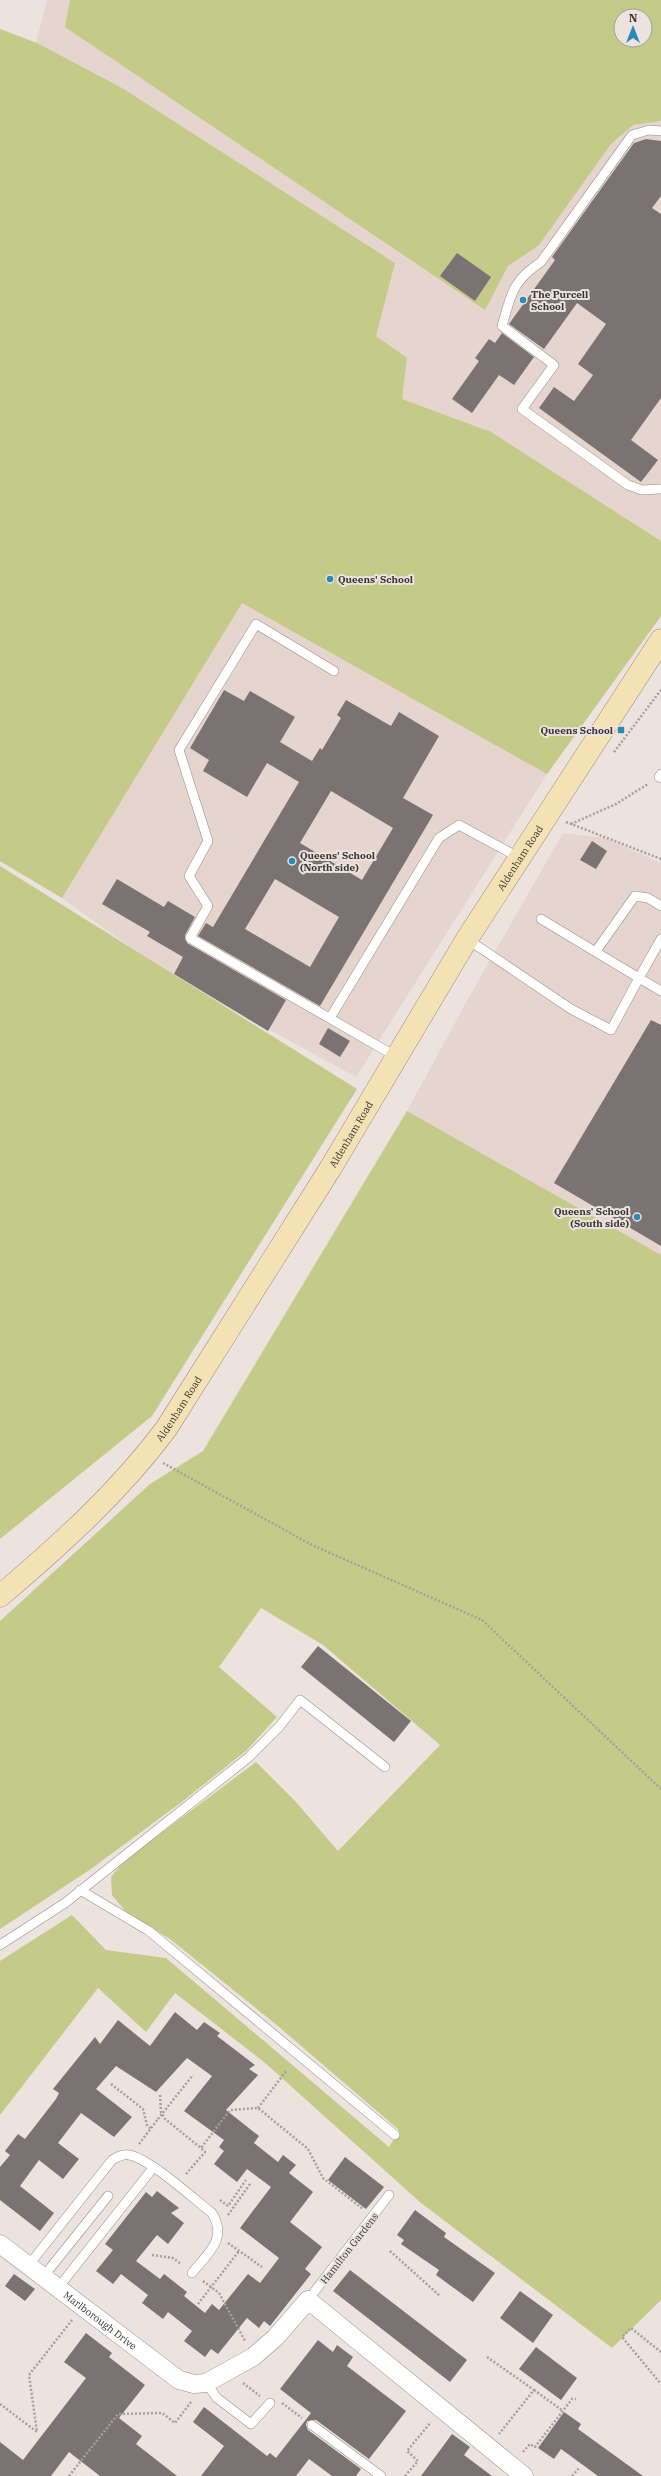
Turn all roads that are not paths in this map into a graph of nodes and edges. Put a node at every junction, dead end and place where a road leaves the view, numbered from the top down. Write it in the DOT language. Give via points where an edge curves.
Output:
graph roads {
  1 [pos="661,131"];
  2 [pos="661,488"];
  3 [pos="661,640"];
  4 [pos="334,671"];
  5 [pos="520,858"];
  6 [pos="661,906"];
  7 [pos="541,918"];
  8 [pos="661,939"];
  9 [pos="467,940"];
  10 [pos="596,951"];
  11 [pos="638,978"];
  12 [pos="661,990"];
  13 [pos="330,1018"];
  14 [pos="397,1057"];
  15 [pos="0,1596"];
  16 [pos="385,1767"];
  17 [pos="80,1890"];
  18 [pos="0,1945"];
  19 [pos="395,2135"];
  20 [pos="153,2168"];
  21 [pos="390,2195"];
  22 [pos="108,2196"];
  23 [pos="0,2244"];
  24 [pos="28,2266"];
  25 [pos="192,2273"];
  26 [pos="43,2277"];
  27 [pos="58,2288"];
  28 [pos="308,2300"];
  29 [pos="206,2383"];
  30 [pos="270,2403"];
  31 [pos="312,2425"];
  32 [pos="518,2471"];
  33 [pos="381,2476"];
  1 -- 2 [label="lane" via="649,130 632,135 541,262 525,272 512,290 502,326 554,365 522,409 628,485 642,490"];
  3 -- 5 [label="main road, Aldenham Road"];
  4 -- 13 [label="lane" via="256,624 179,750 208,841 189,876 208,906 190,938"];
  5 -- 9 [label="main road, Aldenham Road"];
  5 -- 13 [label="lane" via="460,825 439,838"];
  6 -- 10 [label="lane" via="648,898 635,896"];
  7 -- 10 [label="lane"];
  8 -- 11 [label="lane"];
  9 -- 11 [label="lane" via="571,1009 611,1030"];
  9 -- 14 [label="main road, Aldenham Road"];
  10 -- 11 [label="lane"];
  11 -- 12 [label="lane"];
  13 -- 14 [label="lane"];
  14 -- 15 [label="main road, Aldenham Road" via="200,1377 147,1455 62,1542"];
  16 -- 17 [label="lane" via="300,1700 280,1727 249,1757"];
  17 -- 18 [label="lane"];
  17 -- 19 [label="lane" via="149,1931"];
  20 -- 24 [label="lane" via="134,2157 119,2156 112,2160"];
  20 -- 25 [label="lane" via="212,2213 218,2223 216,2243"];
  20 -- 27 [label="lane"];
  21 -- 28 [label="lane, Hamilton Gardens"];
  22 -- 26 [label="lane"];
  23 -- 24 [label="street, Marlborough Drive"];
  24 -- 26 [label="street, Marlborough Drive"];
  26 -- 27 [label="street, Marlborough Drive"];
  27 -- 29 [label="street, Marlborough Drive" via="179,2380 194,2384"];
  28 -- 29 [label="street" via="275,2338 253,2357"];
  28 -- 32 [label="street"];
  29 -- 30 [label="lane" via="217,2398 251,2424"];
  31 -- 33 [label="lane"];
}
